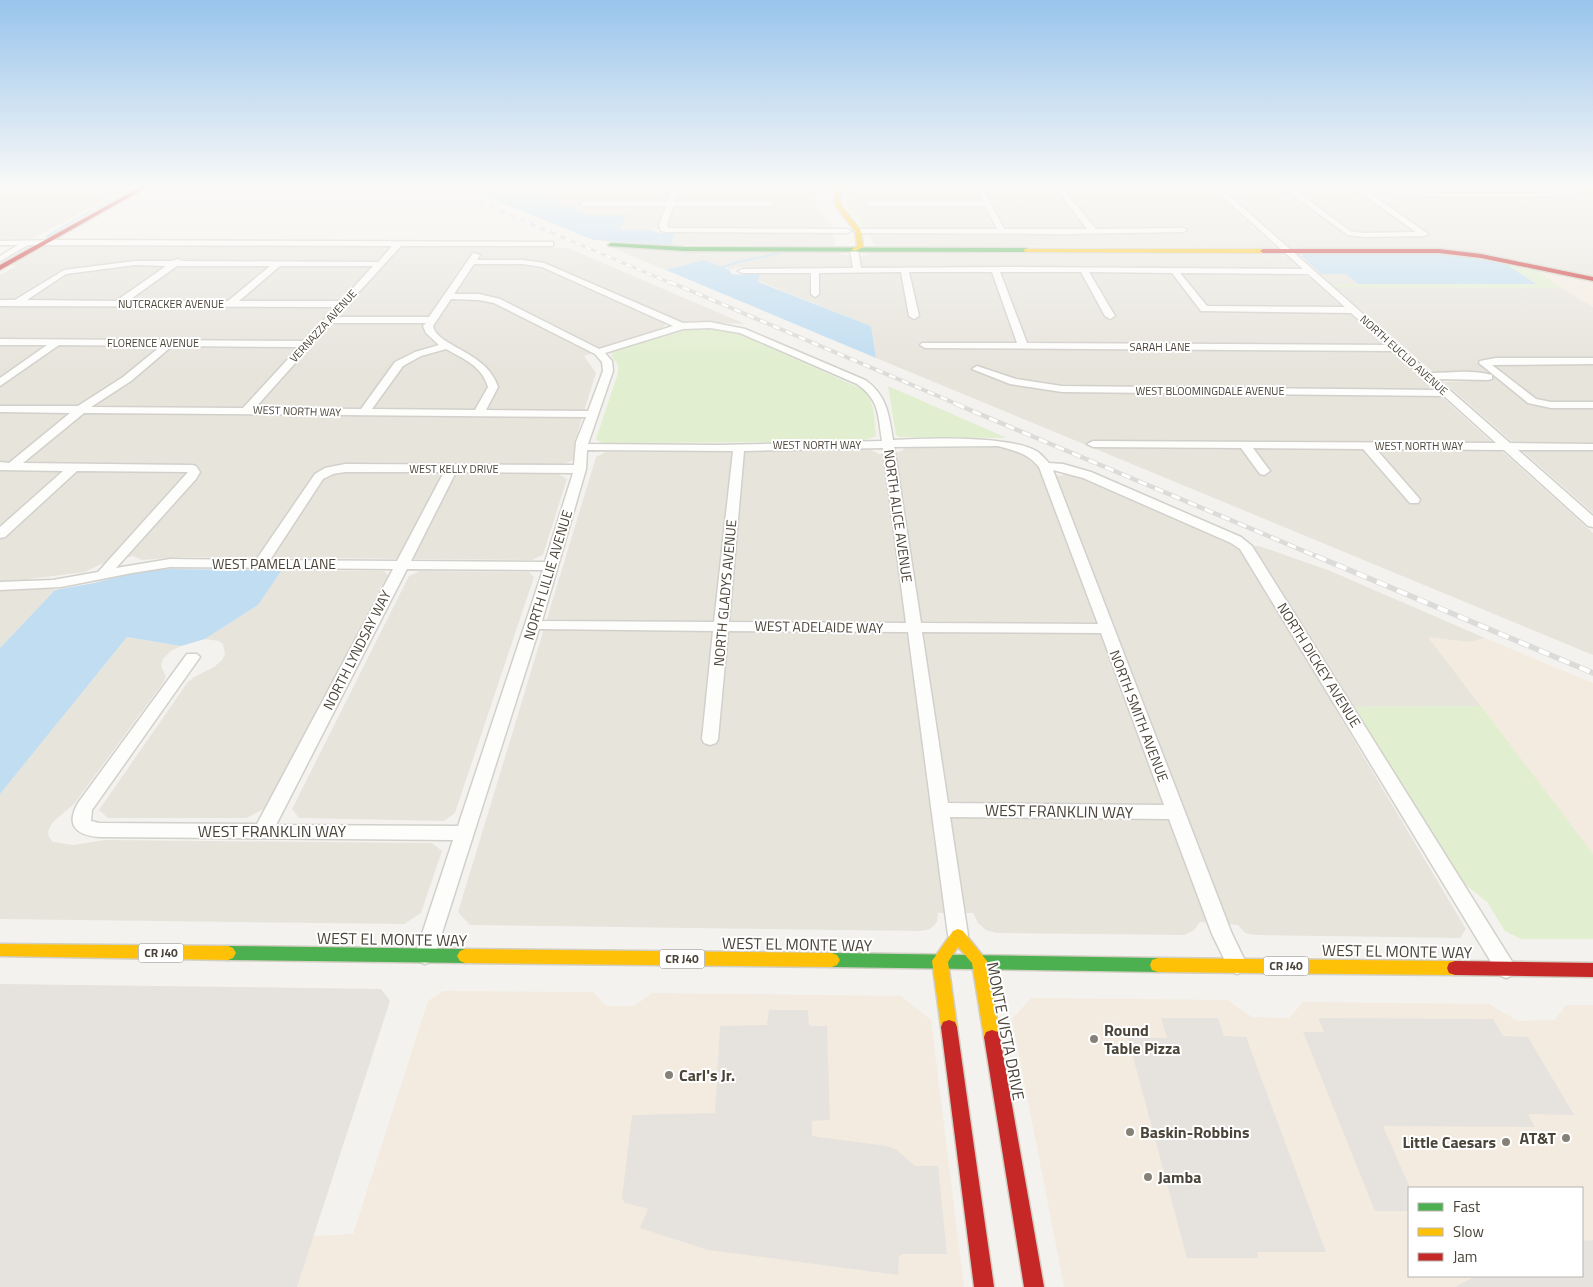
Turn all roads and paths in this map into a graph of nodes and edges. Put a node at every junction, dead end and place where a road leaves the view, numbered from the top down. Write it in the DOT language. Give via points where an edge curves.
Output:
graph roads {
  1 [pos="20,247"];
  2 [pos="36,247"];
  3 [pos="196,247"];
  4 [pos="395,247"];
  5 [pos="482,247"];
  6 [pos="642,247"];
  7 [pos="849,247"];
  8 [pos="1285,247"];
  9 [pos="854,250"];
  10 [pos="1289,251"];
  11 [pos="0,259"];
  12 [pos="470,262"];
  13 [pos="176,263"];
  14 [pos="277,264"];
  15 [pos="379,264"];
  16 [pos="0,268"];
  17 [pos="994,269"];
  18 [pos="815,270"];
  19 [pos="857,270"];
  20 [pos="905,270"];
  21 [pos="742,271"];
  22 [pos="1084,271"];
  23 [pos="1175,272"];
  24 [pos="1311,272"];
  25 [pos="1593,279"];
  26 [pos="815,294"];
  27 [pos="448,296"];
  28 [pos="0,303"];
  29 [pos="17,303"];
  30 [pos="119,303"];
  31 [pos="230,304"];
  32 [pos="343,304"];
  33 [pos="1353,310"];
  34 [pos="914,316"];
  35 [pos="1110,316"];
  36 [pos="328,320"];
  37 [pos="430,320"];
  38 [pos="682,326"];
  39 [pos="0,342"];
  40 [pos="56,343"];
  41 [pos="170,343"];
  42 [pos="306,344"];
  43 [pos="925,345"];
  44 [pos="446,346"];
  45 [pos="1024,346"];
  46 [pos="1396,348"];
  47 [pos="598,352"];
  48 [pos="1593,361"];
  49 [pos="977,369"];
  50 [pos="1428,376"];
  51 [pos="1494,377"];
  52 [pos="0,383"];
  53 [pos="1446,392"];
  54 [pos="1593,405"];
  55 [pos="0,408"];
  56 [pos="82,409"];
  57 [pos="247,410"];
  58 [pos="362,413"];
  59 [pos="479,413"];
  60 [pos="593,414"];
  61 [pos="888,443"];
  62 [pos="1093,444"];
  63 [pos="1244,445"];
  64 [pos="1366,446"];
  65 [pos="1506,446"];
  66 [pos="582,447"];
  67 [pos="739,447"];
  68 [pos="1593,447"];
  69 [pos="6,466"];
  70 [pos="1045,466"];
  71 [pos="74,467"];
  72 [pos="452,469"];
  73 [pos="580,469"];
  74 [pos="1264,472"];
  75 [pos="1414,500"];
  76 [pos="1593,523"];
  77 [pos="0,534"];
  78 [pos="260,564"];
  79 [pos="402,565"];
  80 [pos="551,566"];
  81 [pos="103,574"];
  82 [pos="0,586"];
  83 [pos="533,624"];
  84 [pos="722,626"];
  85 [pos="914,628"];
  86 [pos="1105,629"];
  87 [pos="192,657"];
  88 [pos="710,739"];
  89 [pos="941,810"];
  90 [pos="1176,812"];
  91 [pos="263,831"];
  92 [pos="464,833"];
  93 [pos="958,934"];
  94 [pos="0,950"];
  95 [pos="425,955"];
  96 [pos="940,961"];
  97 [pos="979,961"];
  98 [pos="1237,965"];
  99 [pos="1506,969"];
  100 [pos="1593,970"];
  101 [pos="984,1287"];
  102 [pos="1034,1287"];
  1 -- 11 [label="street"];
  2 -- 16 [label="street"];
  3 -- 13 [label="street"];
  4 -- 15 [label="street, VERNAZZA AVENUE"];
  5 -- 12 [label="street"];
  6 -- 9 [label="street"];
  7 -- 9 [label="street"];
  8 -- 10 [label="street, NORTH EUCLID AVENUE"];
  9 -- 10 [label="street"];
  9 -- 19 [label="street"];
  10 -- 24 [label="street, NORTH EUCLID AVENUE"];
  10 -- 25 [label="street" via="1452,252"];
  12 -- 27 [label="street"];
  12 -- 38 [label="street" via="544,265"];
  13 -- 14 [label="street"];
  13 -- 29 [label="street" via="135,263 68,271"];
  13 -- 30 [label="street"];
  14 -- 15 [label="street"];
  14 -- 31 [label="street"];
  15 -- 32 [label="street, VERNAZZA AVENUE"];
  17 -- 20 [label="street"];
  17 -- 22 [label="street"];
  17 -- 45 [label="street"];
  18 -- 19 [label="street"];
  18 -- 21 [label="street"];
  18 -- 26 [label="street"];
  19 -- 20 [label="street"];
  20 -- 34 [label="street"];
  22 -- 23 [label="street"];
  22 -- 35 [label="street"];
  23 -- 24 [label="street"];
  23 -- 33 [label="street" via="1204,309"];
  24 -- 33 [label="street, NORTH EUCLID AVENUE"];
  27 -- 37 [label="street"];
  27 -- 47 [label="street" via="497,301"];
  28 -- 29 [label="street, NUTCRACKER AVENUE"];
  29 -- 30 [label="street, NUTCRACKER AVENUE"];
  30 -- 31 [label="street, NUTCRACKER AVENUE"];
  31 -- 32 [label="street, NUTCRACKER AVENUE"];
  32 -- 36 [label="street, VERNAZZA AVENUE"];
  33 -- 46 [label="street, NORTH EUCLID AVENUE"];
  36 -- 37 [label="street"];
  36 -- 42 [label="street, VERNAZZA AVENUE"];
  37 -- 44 [label="street" via="428,331"];
  38 -- 47 [label="street, NORTH ALICE AVENUE"];
  38 -- 61 [label="street, NORTH ALICE AVENUE" via="710,325 742,331 870,387 880,400"];
  39 -- 40 [label="street, FLORENCE AVENUE"];
  40 -- 41 [label="street, FLORENCE AVENUE"];
  40 -- 52 [label="street"];
  41 -- 42 [label="street, FLORENCE AVENUE"];
  41 -- 56 [label="street" via="128,379"];
  42 -- 57 [label="street, VERNAZZA AVENUE"];
  43 -- 45 [label="street, SARAH LANE"];
  44 -- 58 [label="street" via="418,354 399,364"];
  44 -- 59 [label="street" via="480,366 490,376 493,387"];
  45 -- 46 [label="street, SARAH LANE"];
  46 -- 50 [label="street, NORTH EUCLID AVENUE"];
  47 -- 60 [label="street, NORTH LILLIE AVENUE" via="607,362 608,370"];
  48 -- 51 [label="street" via="1484,363"];
  49 -- 53 [label="street, WEST BLOOMINGDALE AVENUE" via="1014,382 1062,389"];
  50 -- 51 [label="street"];
  50 -- 53 [label="street, NORTH EUCLID AVENUE"];
  51 -- 54 [label="street" via="1527,399 1541,404"];
  53 -- 65 [label="street, NORTH EUCLID AVENUE"];
  55 -- 56 [label="street, WEST NORTH WAY"];
  56 -- 57 [label="street, WEST NORTH WAY"];
  56 -- 69 [label="street"];
  57 -- 58 [label="street, WEST NORTH WAY"];
  58 -- 59 [label="street, WEST NORTH WAY"];
  59 -- 60 [label="street, WEST NORTH WAY"];
  60 -- 66 [label="street, NORTH LILLIE AVENUE"];
  61 -- 67 [label="street, WEST NORTH WAY"];
  61 -- 70 [label="street, WEST NORTH WAY" via="1006,444 1035,455"];
  61 -- 85 [label="street, NORTH ALICE AVENUE"];
  62 -- 63 [label="street, WEST NORTH WAY"];
  63 -- 64 [label="street, WEST NORTH WAY"];
  63 -- 74 [label="street"];
  64 -- 65 [label="street, WEST NORTH WAY"];
  64 -- 75 [label="street"];
  65 -- 68 [label="street, WEST NORTH WAY"];
  65 -- 76 [label="street, NORTH EUCLID AVENUE"];
  66 -- 67 [label="street, WEST NORTH WAY"];
  66 -- 73 [label="street, NORTH LILLIE AVENUE"];
  67 -- 84 [label="street, NORTH GLADYS AVENUE"];
  69 -- 71 [label="street"];
  70 -- 86 [label="street, NORTH SMITH AVENUE"];
  70 -- 99 [label="street, NORTH DICKEY AVENUE" via="1087,475 1245,546"];
  71 -- 77 [label="street"];
  71 -- 81 [label="street" via="192,469 194,472"];
  72 -- 73 [label="street, WEST KELLY DRIVE"];
  72 -- 78 [label="street, WEST KELLY DRIVE" via="344,468 329,472 319,477"];
  72 -- 79 [label="street, NORTH LYNDSAY WAY"];
  73 -- 80 [label="street, NORTH LILLIE AVENUE"];
  78 -- 79 [label="street, WEST PAMELA LANE"];
  78 -- 81 [label="street, WEST PAMELA LANE" via="170,563"];
  79 -- 80 [label="street, WEST PAMELA LANE"];
  79 -- 91 [label="street, NORTH LYNDSAY WAY"];
  80 -- 83 [label="street, NORTH LILLIE AVENUE"];
  81 -- 82 [label="street, WEST PAMELA LANE" via="45,585"];
  83 -- 84 [label="street, WEST ADELAIDE WAY"];
  83 -- 92 [label="street, NORTH LILLIE AVENUE"];
  84 -- 85 [label="street, WEST ADELAIDE WAY"];
  84 -- 88 [label="street, NORTH GLADYS AVENUE"];
  85 -- 86 [label="street, WEST ADELAIDE WAY"];
  85 -- 89 [label="street, NORTH ALICE AVENUE"];
  86 -- 90 [label="street, NORTH SMITH AVENUE"];
  87 -- 91 [label="street, WEST FRANKLIN WAY" via="84,808 82,824 88,829 99,830"];
  89 -- 90 [label="street, WEST FRANKLIN WAY"];
  89 -- 93 [label="street, NORTH ALICE AVENUE"];
  90 -- 98 [label="street, NORTH SMITH AVENUE"];
  91 -- 92 [label="street, WEST FRANKLIN WAY"];
  92 -- 95 [label="street, NORTH LILLIE AVENUE"];
  93 -- 96 [label="street"];
  93 -- 97 [label="street, MONTE VISTA DRIVE"];
  94 -- 95 [label="street, WEST EL MONTE WAY / CR J40"];
  95 -- 96 [label="street, WEST EL MONTE WAY / CR J40"];
  96 -- 97 [label="street, WEST EL MONTE WAY / CR J40"];
  96 -- 101 [label="street"];
  97 -- 98 [label="street, WEST EL MONTE WAY / CR J40"];
  97 -- 102 [label="street, MONTE VISTA DRIVE"];
  98 -- 99 [label="street, WEST EL MONTE WAY / CR J40"];
  99 -- 100 [label="street, WEST EL MONTE WAY / CR J40"];
}
